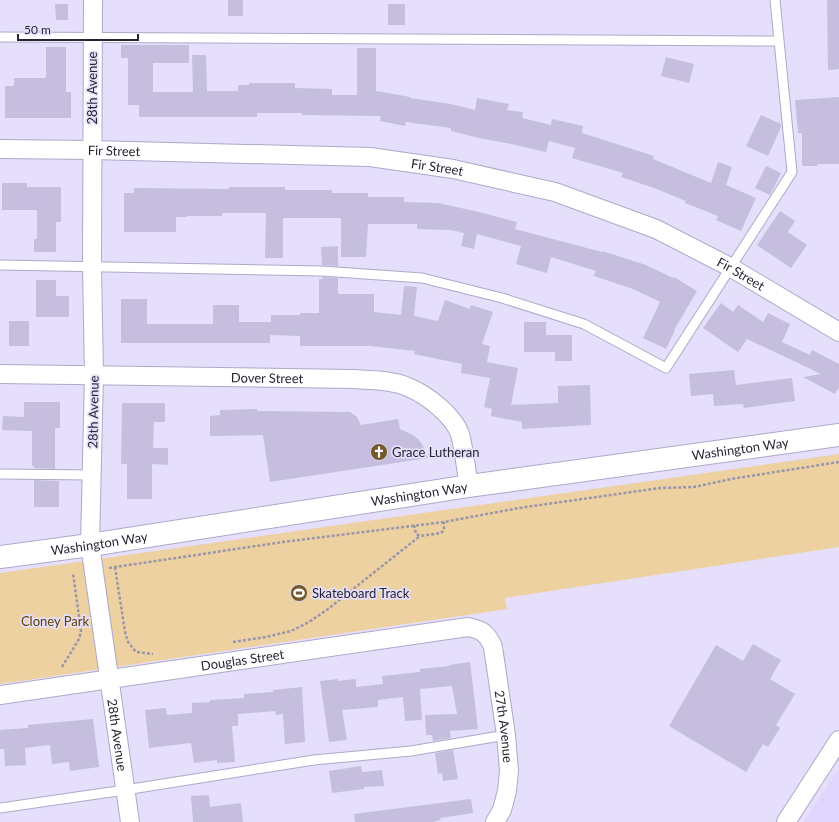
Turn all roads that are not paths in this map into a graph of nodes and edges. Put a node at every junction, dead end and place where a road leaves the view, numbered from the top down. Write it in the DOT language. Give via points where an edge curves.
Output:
graph roads {
  1 [pos="93,0"];
  2 [pos="775,0"];
  3 [pos="0,37"];
  4 [pos="93,38"];
  5 [pos="779,41"];
  6 [pos="0,149"];
  7 [pos="92,150"];
  8 [pos="0,265"];
  9 [pos="92,266"];
  10 [pos="730,267"];
  11 [pos="839,332"];
  12 [pos="0,374"];
  13 [pos="94,375"];
  14 [pos="839,435"];
  15 [pos="0,474"];
  16 [pos="91,474"];
  17 [pos="469,486"];
  18 [pos="90,545"];
  19 [pos="0,557"];
  20 [pos="484,632"];
  21 [pos="109,680"];
  22 [pos="0,695"];
  23 [pos="506,735"];
  24 [pos="839,740"];
  25 [pos="125,790"];
  26 [pos="0,808"];
  27 [pos="130,822"];
  28 [pos="495,822"];
  29 [pos="786,822"];
  1 -- 4 [label="street, 28th Avenue"];
  2 -- 5 [label="lane"];
  3 -- 4 [label="lane"];
  4 -- 5 [label="lane"];
  4 -- 7 [label="street, 28th Avenue"];
  5 -- 10 [label="lane" via="792,172"];
  6 -- 7 [label="street, Fir Street"];
  7 -- 9 [label="street, 28th Avenue"];
  7 -- 10 [label="street, Fir Street" via="370,157 453,168 555,192 656,229"];
  8 -- 9 [label="lane"];
  9 -- 10 [label="lane" via="322,271 422,278 502,298 584,324 666,368"];
  9 -- 13 [label="street, 28th Avenue"];
  10 -- 11 [label="street, Fir Street"];
  12 -- 13 [label="street, Dover Street"];
  13 -- 16 [label="street, 28th Avenue"];
  13 -- 17 [label="street, Dover Street" via="354,378 408,387 434,403 450,417 459,434"];
  14 -- 17 [label="main road, Washington Way"];
  15 -- 16 [label="lane"];
  16 -- 18 [label="street, 28th Avenue"];
  17 -- 18 [label="main road, Washington Way"];
  18 -- 19 [label="main road, Washington Way"];
  18 -- 21 [label="street, 28th Avenue"];
  20 -- 21 [label="street, Douglas Street" via="468,627"];
  20 -- 23 [label="street, 27th Avenue" via="493,646"];
  21 -- 22 [label="street, Douglas Street"];
  21 -- 25 [label="street, 28th Avenue"];
  23 -- 25 [label="lane" via="411,751 314,760"];
  23 -- 28 [label="street, 27th Avenue" via="510,772 502,810"];
  24 -- 29 [label="street"];
  25 -- 26 [label="lane"];
  25 -- 27 [label="street, 28th Avenue"];
}
